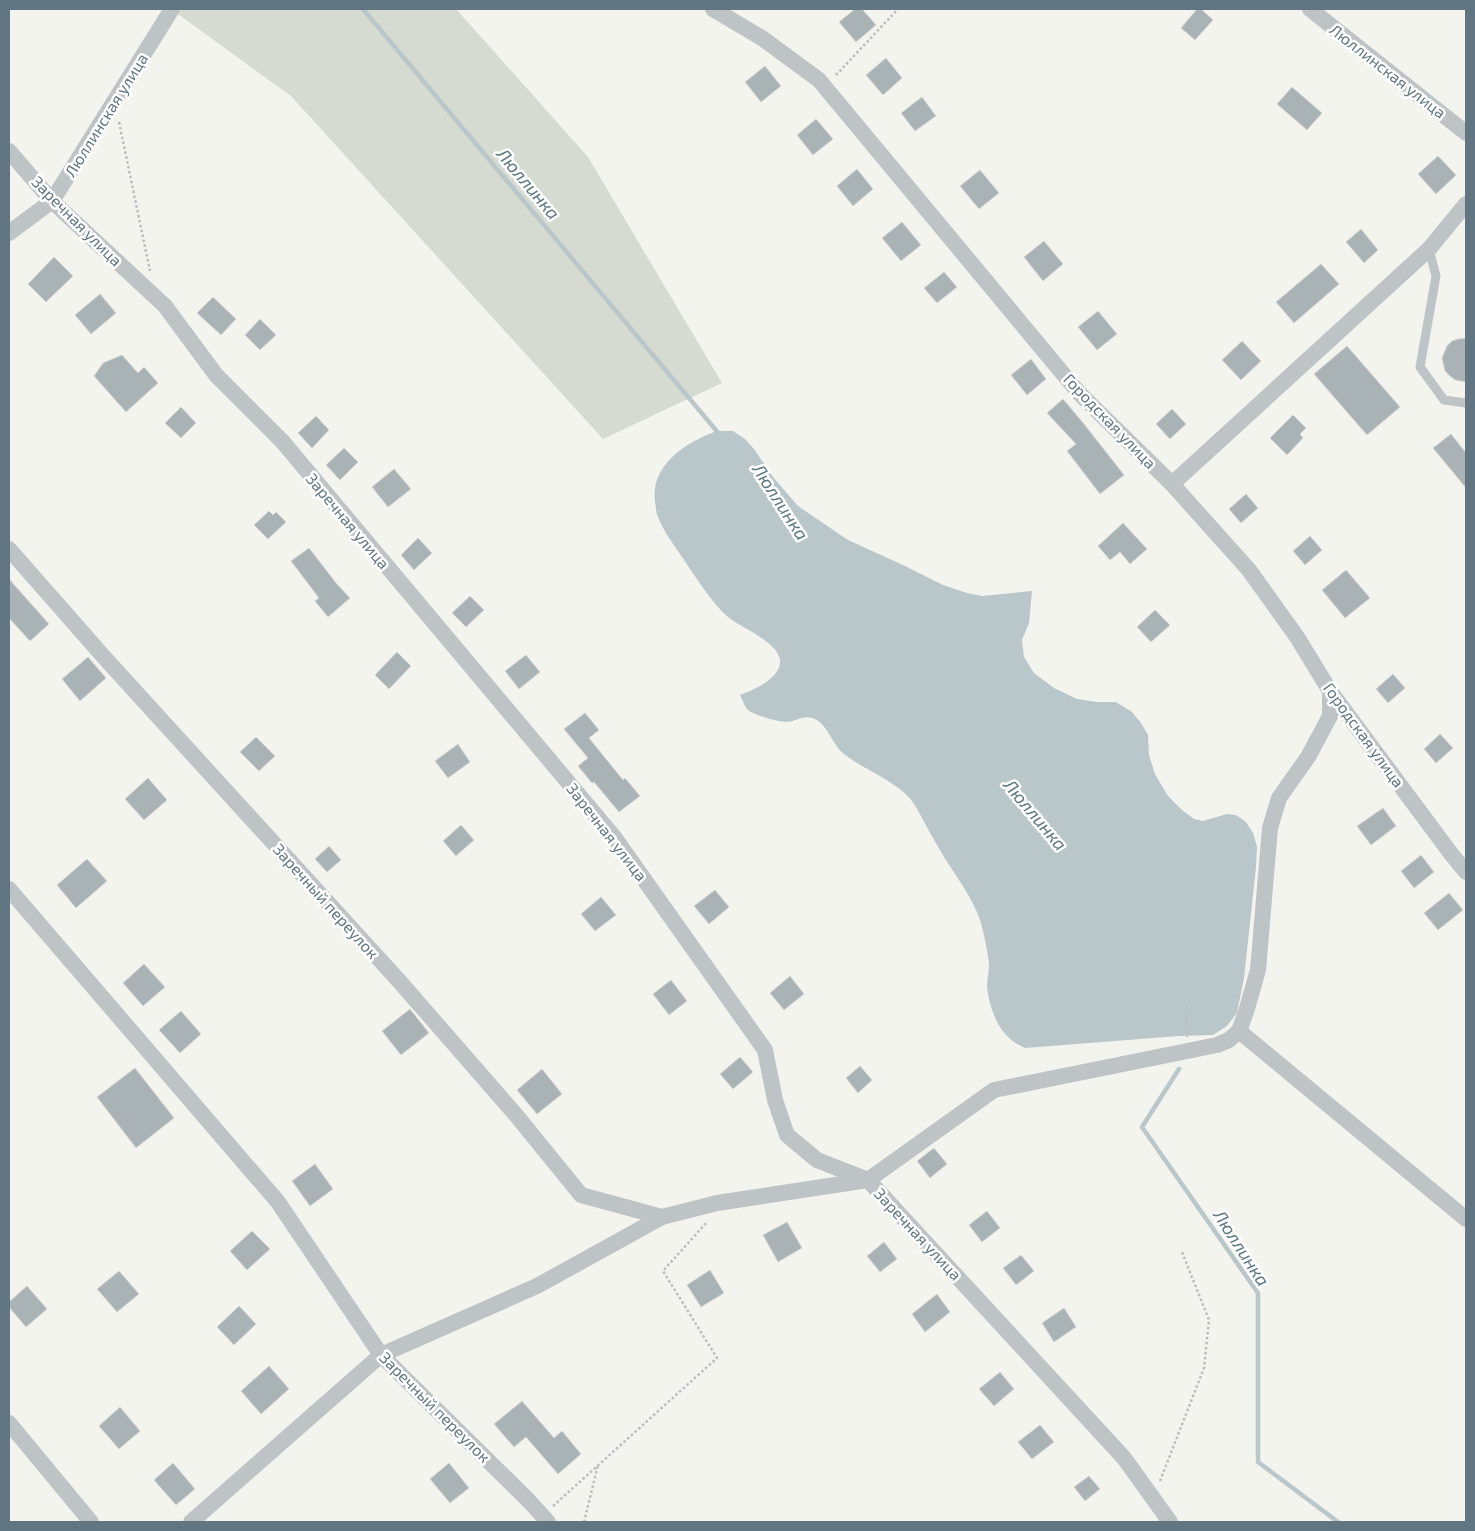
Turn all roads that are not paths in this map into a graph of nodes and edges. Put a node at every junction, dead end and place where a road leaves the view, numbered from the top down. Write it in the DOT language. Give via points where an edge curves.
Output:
graph roads {
  1 [pos="172,9"];
  2 [pos="713,9"];
  3 [pos="1310,9"];
  4 [pos="1466,133"];
  5 [pos="9,151"];
  6 [pos="52,201"];
  7 [pos="1466,204"];
  8 [pos="9,233"];
  9 [pos="1429,249"];
  10 [pos="1466,403"];
  11 [pos="1172,484"];
  12 [pos="9,549"];
  13 [pos="1330,691"];
  14 [pos="1466,872"];
  15 [pos="9,889"];
  16 [pos="1239,1031"];
  17 [pos="868,1180"];
  18 [pos="662,1217"];
  19 [pos="1466,1219"];
  20 [pos="382,1355"];
  21 [pos="9,1423"];
  22 [pos="545,1519"];
  23 [pos="91,1522"];
  24 [pos="191,1522"];
  25 [pos="1170,1522"];
  1 -- 6 [label="street, Люллинская улица"];
  2 -- 11 [label="street, Городская улица" via="762,38 820,80 1079,393"];
  3 -- 4 [label="street, Люллинская улица"];
  5 -- 6 [label="street, Заречная улица"];
  6 -- 8 [label="street, Люллинская улица"];
  6 -- 17 [label="street, Заречная улица" via="165,306 216,375 282,441 614,837 765,1050 775,1100 787,1135 816,1160"];
  7 -- 9 [label="street"];
  9 -- 10 [label="lane" via="1436,276 1420,367 1444,400"];
  9 -- 11 [label="street"];
  11 -- 13 [label="street, Городская улица" via="1249,570 1297,637"];
  12 -- 18 [label="street, Заречный переулок" via="400,982 581,1195"];
  13 -- 14 [label="street, Городская улица"];
  13 -- 16 [label="street" via="1330,716 1279,798 1270,828 1258,970"];
  15 -- 20 [label="street, Заречный переулок" via="278,1202"];
  16 -- 17 [label="street" via="1218,1045 994,1090"];
  16 -- 19 [label="street"];
  17 -- 18 [label="street" via="725,1202"];
  17 -- 25 [label="street, Заречная улица" via="1124,1458"];
  18 -- 20 [label="street" via="536,1286"];
  20 -- 22 [label="street, Заречный переулок"];
  20 -- 24 [label="street"];
  21 -- 23 [label="street"];
}
